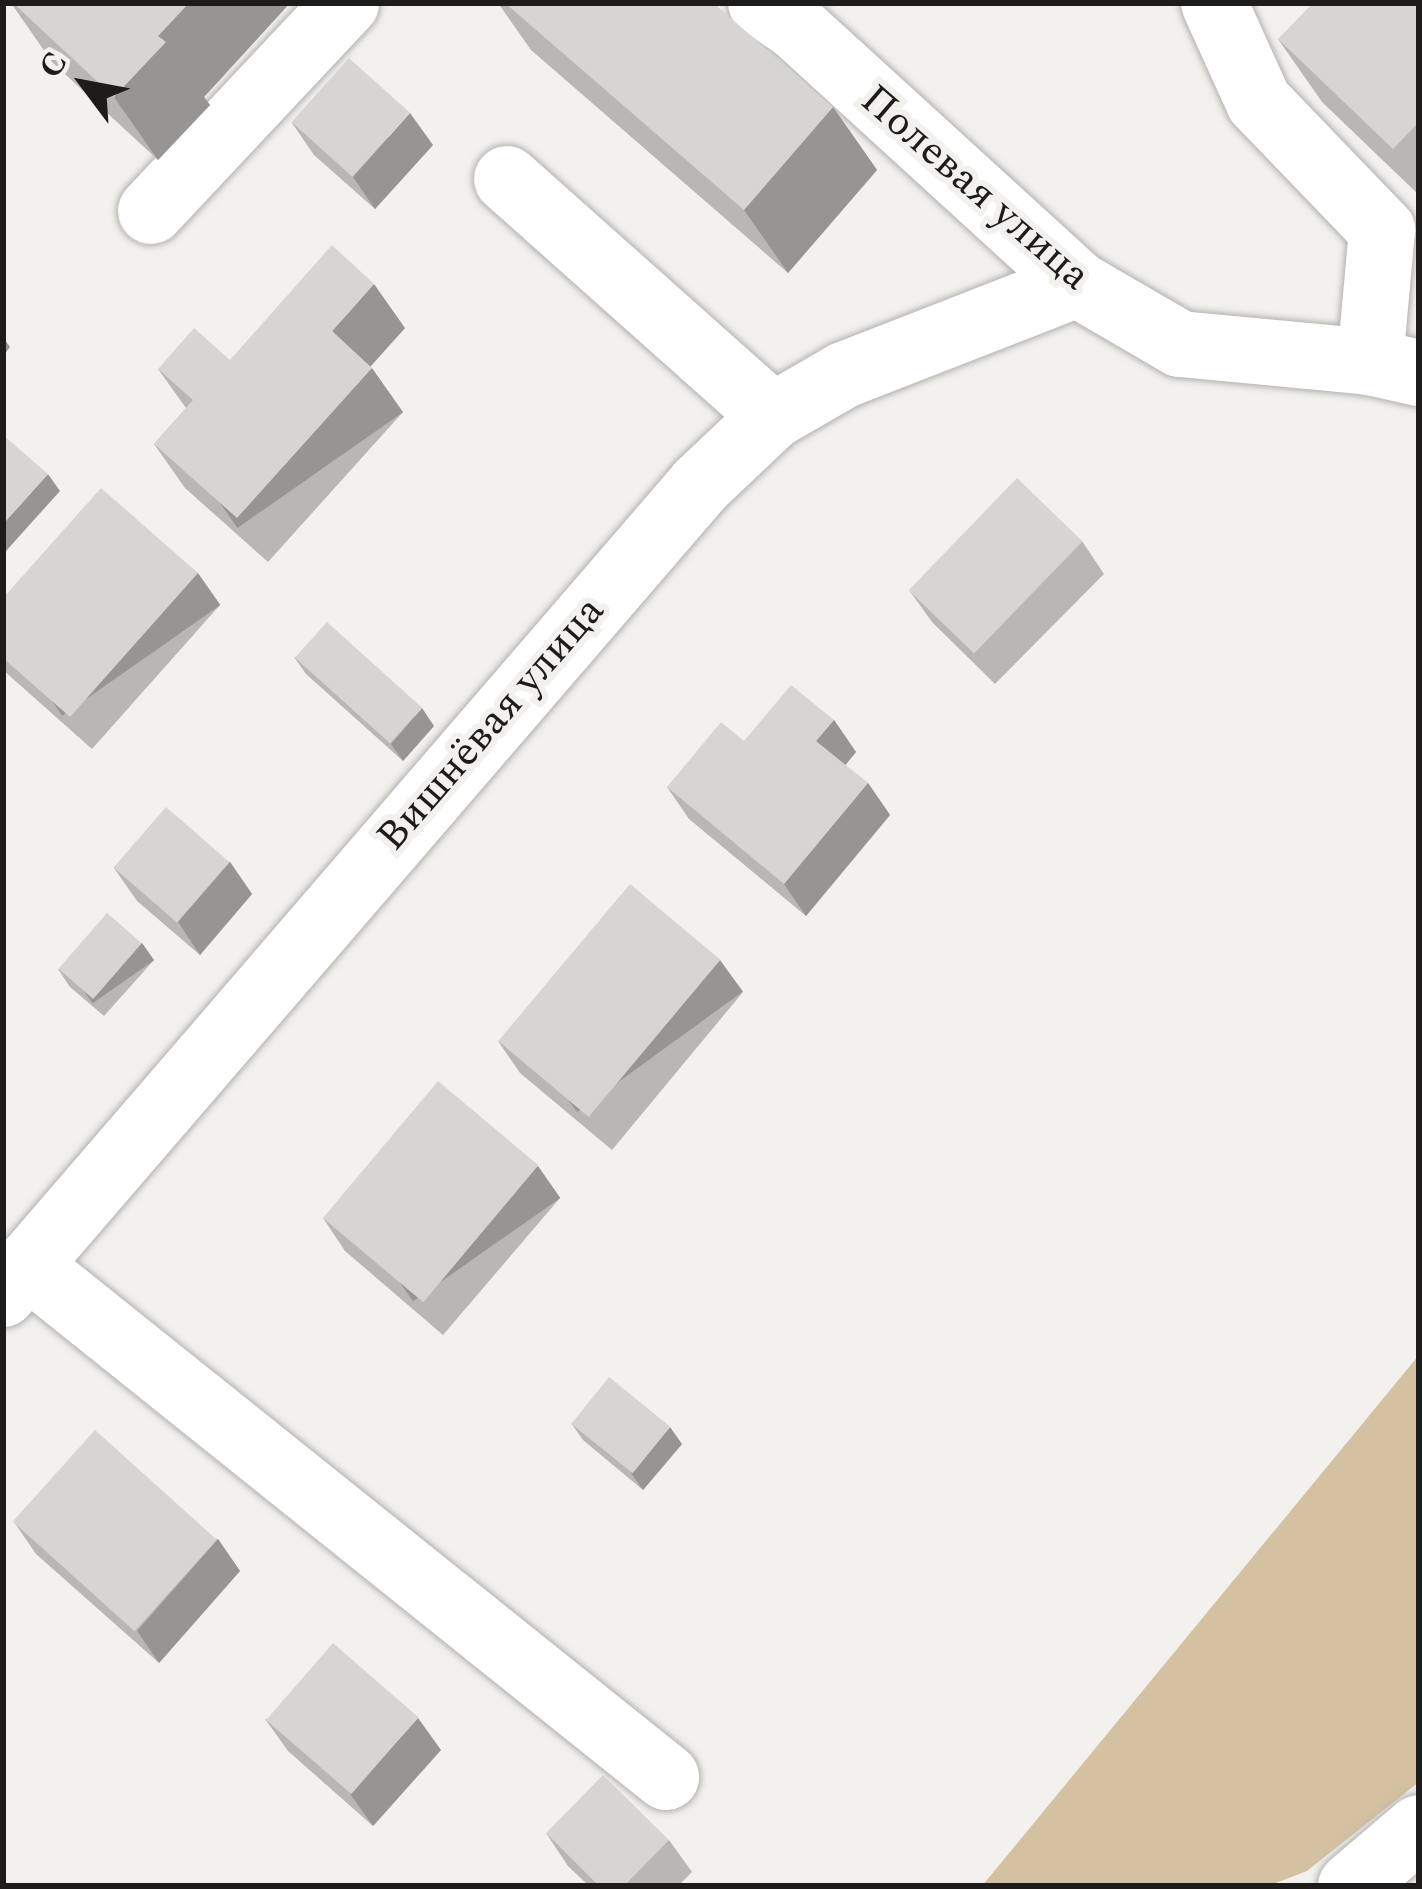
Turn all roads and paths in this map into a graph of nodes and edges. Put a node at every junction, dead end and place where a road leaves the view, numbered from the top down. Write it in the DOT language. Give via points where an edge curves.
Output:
graph roads {
  1 [pos="346,3"];
  2 [pos="760,3"];
  3 [pos="1214,3"];
  4 [pos="507,179"];
  5 [pos="151,211"];
  6 [pos="1077,284"];
  7 [pos="1394,368"];
  8 [pos="773,416"];
  9 [pos="15,1279"];
  10 [pos="666,1777"];
  11 [pos="1419,1828"];
  12 [pos="1351,1886"];
  1 -- 5 [label="street"];
  2 -- 6 [label="street, Полевая улица"];
  3 -- 7 [label="street" via="1259,102 1382,230"];
  4 -- 8 [label="street"];
  6 -- 7 [label="street, Полевая улица" via="1180,344"];
  6 -- 8 [label="street, Вишнёвая улица" via="844,375"];
  8 -- 9 [label="street, Вишнёвая улица" via="669,520"];
  9 -- 10 [label="street"];
  11 -- 12 [label="street"];
}
